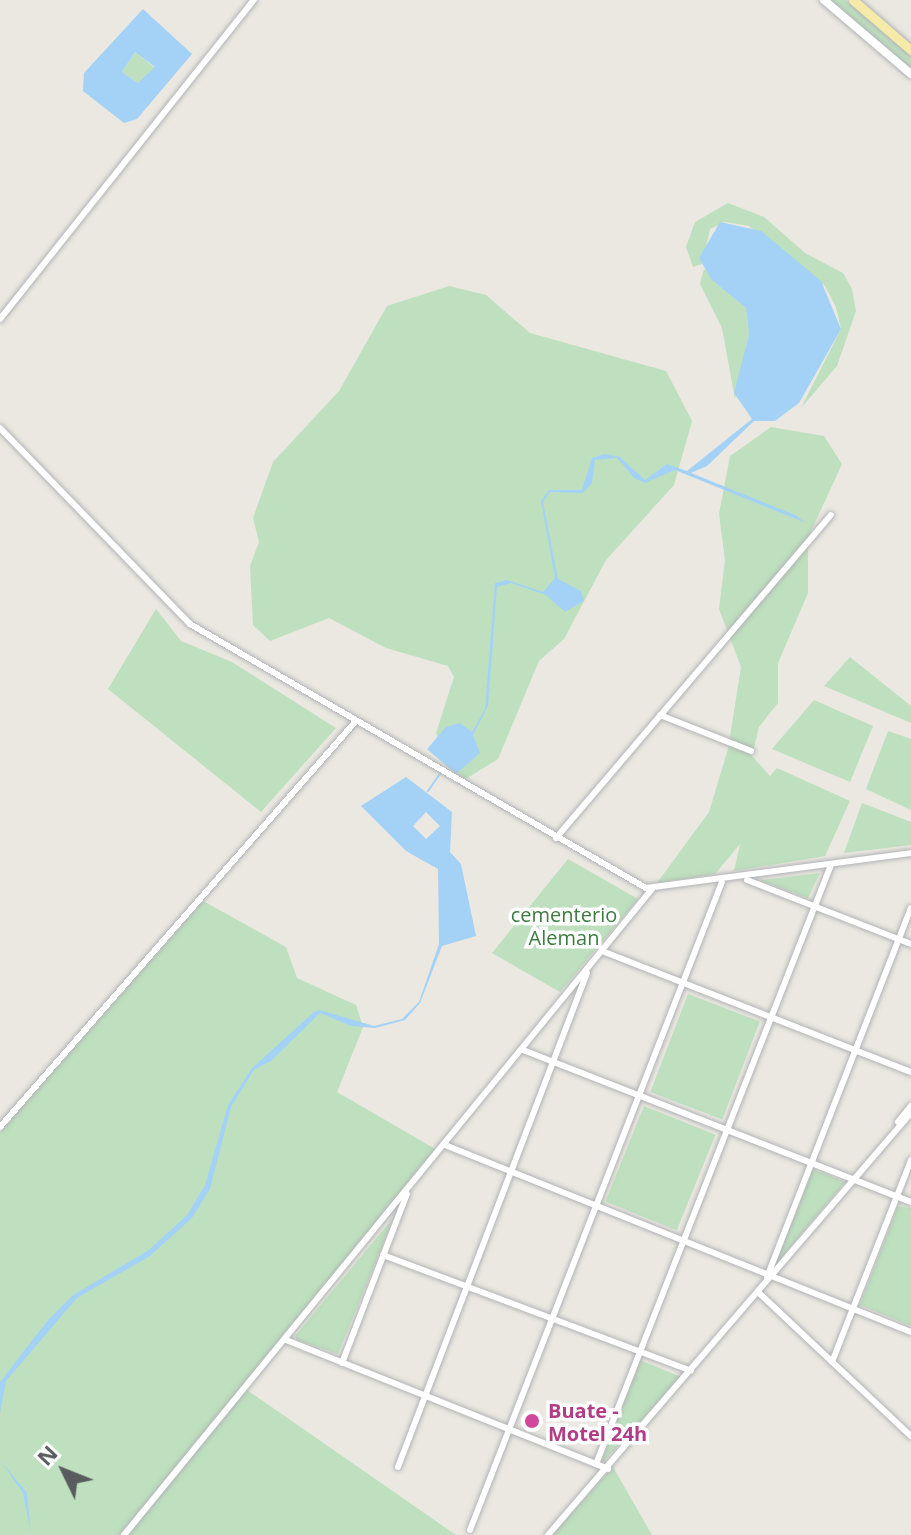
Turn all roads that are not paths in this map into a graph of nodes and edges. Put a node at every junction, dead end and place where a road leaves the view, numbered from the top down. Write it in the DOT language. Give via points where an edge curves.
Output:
graph roads {
  1 [pos="254,0"];
  2 [pos="824,0"];
  3 [pos="853,0"];
  4 [pos="911,50"];
  5 [pos="911,74"];
  6 [pos="0,319"];
  7 [pos="0,428"];
  8 [pos="831,515"];
  9 [pos="660,715"];
  10 [pos="355,722"];
  11 [pos="751,751"];
  12 [pos="556,838"];
  13 [pos="911,853"];
  14 [pos="831,865"];
  15 [pos="743,879"];
  16 [pos="722,882"];
  17 [pos="652,889"];
  18 [pos="814,906"];
  19 [pos="911,908"];
  20 [pos="899,939"];
  21 [pos="911,944"];
  22 [pos="602,951"];
  23 [pos="590,966"];
  24 [pos="684,983"];
  25 [pos="767,1015"];
  26 [pos="523,1050"];
  27 [pos="856,1050"];
  28 [pos="555,1062"];
  29 [pos="911,1072"];
  30 [pos="641,1096"];
  31 [pos="911,1106"];
  32 [pos="911,1113"];
  33 [pos="0,1127"];
  34 [pos="724,1129"];
  35 [pos="445,1145"];
  36 [pos="911,1160"];
  37 [pos="812,1163"];
  38 [pos="514,1173"];
  39 [pos="853,1179"];
  40 [pos="409,1188"];
  41 [pos="897,1196"];
  42 [pos="911,1202"];
  43 [pos="597,1207"];
  44 [pos="681,1241"];
  45 [pos="383,1255"];
  46 [pos="770,1276"];
  47 [pos="469,1288"];
  48 [pos="758,1292"];
  49 [pos="852,1310"];
  50 [pos="553,1319"];
  51 [pos="911,1332"];
  52 [pos="286,1340"];
  53 [pos="639,1352"];
  54 [pos="832,1362"];
  55 [pos="342,1363"];
  56 [pos="691,1371"];
  57 [pos="426,1396"];
  58 [pos="510,1430"];
  59 [pos="911,1436"];
  60 [pos="596,1464"];
  61 [pos="398,1467"];
  62 [pos="608,1469"];
  63 [pos="470,1530"];
  64 [pos="124,1535"];
  65 [pos="548,1535"];
  1 -- 6 [label="street"];
  2 -- 5 [label="street"];
  3 -- 4 [label="main road"];
  7 -- 10 [label="street" via="190,624"];
  8 -- 9 [label="street"];
  9 -- 11 [label="street"];
  9 -- 12 [label="street"];
  10 -- 12 [label="street"];
  10 -- 33 [label="street"];
  12 -- 17 [label="street"];
  13 -- 14 [label="street"];
  14 -- 15 [label="street"];
  14 -- 18 [label="street"];
  15 -- 16 [label="street"];
  15 -- 18 [label="street"];
  16 -- 17 [label="street"];
  16 -- 24 [label="street"];
  17 -- 22 [label="street"];
  18 -- 20 [label="street"];
  18 -- 25 [label="street"];
  19 -- 20 [label="street"];
  20 -- 21 [label="street"];
  20 -- 27 [label="street"];
  22 -- 23 [label="street"];
  22 -- 24 [label="street"];
  23 -- 26 [label="street"];
  23 -- 28 [label="street"];
  24 -- 25 [label="street"];
  24 -- 30 [label="street"];
  25 -- 27 [label="street"];
  25 -- 34 [label="street"];
  26 -- 28 [label="street"];
  26 -- 35 [label="street"];
  27 -- 29 [label="street"];
  27 -- 37 [label="street"];
  28 -- 30 [label="street"];
  28 -- 38 [label="street"];
  30 -- 34 [label="street"];
  30 -- 43 [label="street"];
  31 -- 39 [label="street"];
  32 -- 39 [label="street"];
  34 -- 37 [label="street"];
  34 -- 44 [label="street"];
  35 -- 38 [label="street"];
  35 -- 40 [label="street"];
  36 -- 41 [label="street"];
  37 -- 39 [label="street"];
  37 -- 46 [label="street"];
  38 -- 43 [label="street"];
  38 -- 47 [label="street"];
  39 -- 41 [label="street"];
  39 -- 46 [label="street"];
  40 -- 45 [label="street"];
  40 -- 52 [label="street"];
  41 -- 42 [label="street"];
  41 -- 49 [label="street"];
  43 -- 44 [label="street"];
  43 -- 50 [label="street"];
  44 -- 46 [label="street"];
  44 -- 53 [label="street"];
  45 -- 47 [label="street"];
  45 -- 55 [label="street"];
  46 -- 48 [label="street"];
  46 -- 49 [label="street"];
  47 -- 50 [label="street"];
  47 -- 57 [label="street"];
  48 -- 54 [label="street"];
  48 -- 56 [label="street"];
  49 -- 51 [label="street"];
  49 -- 54 [label="street"];
  50 -- 53 [label="street"];
  50 -- 58 [label="street"];
  52 -- 55 [label="street"];
  52 -- 64 [label="street"];
  53 -- 56 [label="street"];
  53 -- 60 [label="street"];
  54 -- 59 [label="street"];
  55 -- 57 [label="street"];
  56 -- 62 [label="street"];
  57 -- 58 [label="street"];
  57 -- 61 [label="street"];
  58 -- 60 [label="street"];
  58 -- 63 [label="street"];
  60 -- 62 [label="street"];
  62 -- 65 [label="street"];
}
